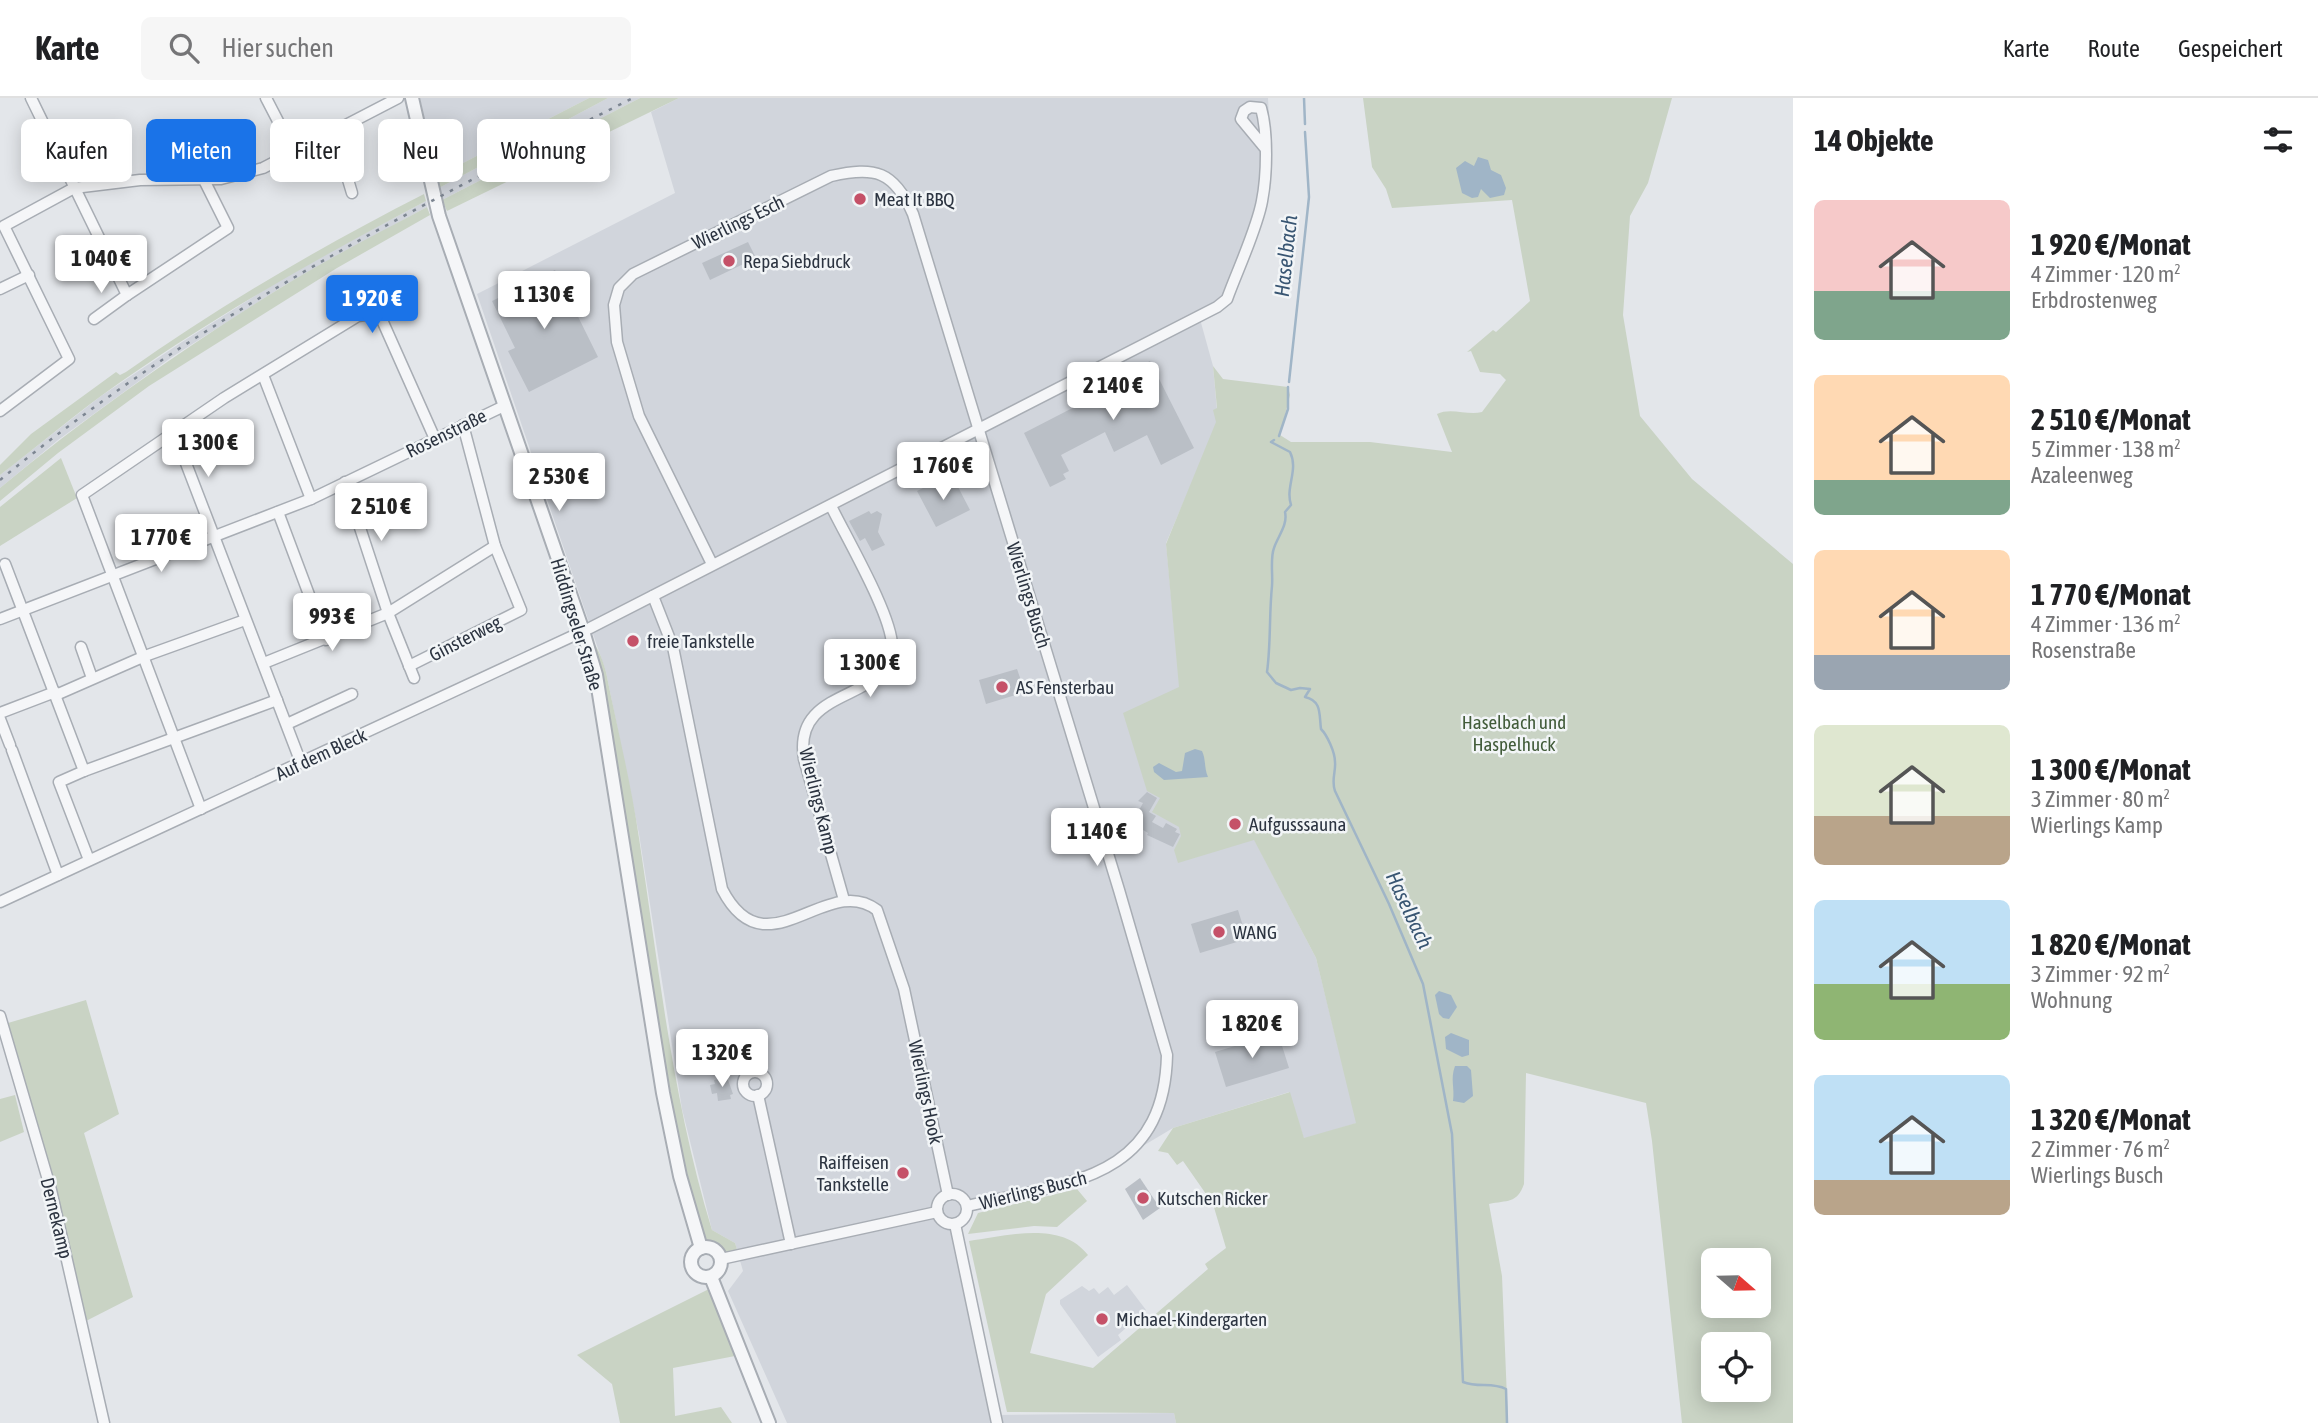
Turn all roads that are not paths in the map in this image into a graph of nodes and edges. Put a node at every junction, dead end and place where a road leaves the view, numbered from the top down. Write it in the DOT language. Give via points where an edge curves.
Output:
graph roads {
  1 [pos="31,98"];
  2 [pos="266,98"];
  3 [pos="398,98"];
  4 [pos="412,98"];
  5 [pos="277,119"];
  6 [pos="360,119"];
  7 [pos="1265,148"];
  8 [pos="146,180"];
  9 [pos="205,182"];
  10 [pos="349,182"];
  11 [pos="74,188"];
  12 [pos="352,193"];
  13 [pos="29,275"];
  14 [pos="0,289"];
  15 [pos="127,295"];
  16 [pos="94,319"];
  17 [pos="263,375"];
  18 [pos="504,405"];
  19 [pos="0,410"];
  20 [pos="463,425"];
  21 [pos="980,429"];
  22 [pos="174,432"];
  23 [pos="436,439"];
  24 [pos="345,482"];
  25 [pos="310,499"];
  26 [pos="831,506"];
  27 [pos="278,512"];
  28 [pos="214,538"];
  29 [pos="495,546"];
  30 [pos="5,564"];
  31 [pos="712,564"];
  32 [pos="115,576"];
  33 [pos="653,596"];
  34 [pos="22,610"];
  35 [pos="388,613"];
  36 [pos="0,619"];
  37 [pos="245,620"];
  38 [pos="583,631"];
  39 [pos="326,640"];
  40 [pos="81,648"];
  41 [pos="145,656"];
  42 [pos="264,663"];
  43 [pos="408,666"];
  44 [pos="92,678"];
  45 [pos="414,678"];
  46 [pos="55,693"];
  47 [pos="352,694"];
  48 [pos="277,700"];
  49 [pos="0,713"];
  50 [pos="0,719"];
  51 [pos="287,724"];
  52 [pos="175,736"];
  53 [pos="301,763"];
  54 [pos="84,771"];
  55 [pos="201,809"];
  56 [pos="89,860"];
  57 [pos="58,875"];
  58 [pos="844,900"];
  59 [pos="0,902"];
  60 [pos="0,1016"];
  61 [pos="758,1095"];
  62 [pos="948,1195"];
  63 [pos="967,1206"];
  64 [pos="937,1212"];
  65 [pos="955,1224"];
  66 [pos="791,1244"];
  67 [pos="701,1248"];
  68 [pos="721,1259"];
  69 [pos="711,1277"];
  70 [pos="104,1423"];
  71 [pos="769,1423"];
  72 [pos="997,1423"];
  1 -- 11 [label="street"];
  2 -- 5 [label="street"];
  3 -- 6 [label="street"];
  4 -- 18 [label="street, Hiddingseler Straße" via="439,216"];
  7 -- 21 [label="street" via="1262,201 1227,299"];
  8 -- 11 [label="street"];
  9 -- 15 [label="street" via="228,228"];
  10 -- 12 [label="street"];
  11 -- 13 [label="street" via="4,226"];
  11 -- 15 [label="street"];
  13 -- 14 [label="street"];
  13 -- 19 [label="street" via="69,359"];
  15 -- 16 [label="street"];
  17 -- 22 [label="street"];
  17 -- 23 [label="street" via="358,316 371,314 382,320"];
  17 -- 25 [label="street"];
  18 -- 20 [label="street, Rosenstraße"];
  18 -- 38 [label="street, Hiddingseler Straße"];
  20 -- 23 [label="street, Rosenstraße"];
  20 -- 29 [label="street"];
  21 -- 26 [label="street"];
  21 -- 31 [label="street, Wierlings Esch" via="913,214 904,194 888,177 872,171 831,176 633,274 619,288 614,305 617,342 639,416"];
  21 -- 63 [label="street, Wierlings Busch" via="1162,1035 1166,1066 1154,1118 1130,1152 1111,1167 1091,1177"];
  22 -- 28 [label="street"];
  22 -- 32 [label="street" via="82,495"];
  23 -- 24 [label="street, Rosenstraße"];
  24 -- 25 [label="street, Rosenstraße"];
  24 -- 35 [label="street"];
  25 -- 27 [label="street, Rosenstraße"];
  26 -- 31 [label="street"];
  26 -- 58 [label="street, Wierlings Kamp" via="889,625 892,649 884,669 871,681 817,712 803,742"];
  27 -- 28 [label="street, Rosenstraße"];
  27 -- 39 [label="street"];
  28 -- 32 [label="street, Rosenstraße"];
  28 -- 37 [label="street"];
  29 -- 35 [label="street"];
  29 -- 43 [label="street, Ginsterweg" via="521,610"];
  30 -- 34 [label="street"];
  31 -- 33 [label="street"];
  32 -- 34 [label="street, Rosenstraße"];
  32 -- 41 [label="street"];
  33 -- 38 [label="street"];
  33 -- 58 [label="street" via="673,647 722,889 732,908 765,925 781,924"];
  34 -- 36 [label="street, Rosenstraße"];
  34 -- 46 [label="street"];
  35 -- 39 [label="street"];
  35 -- 43 [label="street"];
  37 -- 41 [label="street"];
  37 -- 42 [label="street"];
  38 -- 53 [label="street, Auf dem Bleck"];
  38 -- 67 [label="street, Hiddingseler Straße" via="596,675 663,1093"];
  39 -- 42 [label="street"];
  40 -- 44 [label="street"];
  41 -- 44 [label="street"];
  41 -- 52 [label="street"];
  42 -- 48 [label="street"];
  43 -- 45 [label="street"];
  44 -- 46 [label="street"];
  46 -- 49 [label="street"];
  46 -- 54 [label="street"];
  47 -- 51 [label="street"];
  48 -- 51 [label="street"];
  48 -- 52 [label="street"];
  50 -- 57 [label="street"];
  51 -- 53 [label="street"];
  52 -- 54 [label="street"];
  52 -- 55 [label="street"];
  53 -- 55 [label="street, Auf dem Bleck"];
  54 -- 56 [label="street" via="60,782"];
  55 -- 56 [label="street, Auf dem Bleck"];
  56 -- 57 [label="street, Auf dem Bleck"];
  57 -- 59 [label="street, Auf dem Bleck"];
  58 -- 62 [label="street, Wierlings Hook" via="867,902 877,910 904,989"];
  60 -- 70 [label="street, Dernekamp" via="51,1190"];
  61 -- 66 [label="street"];
  62 -- 63 [label="street" via="958,1195"];
  62 -- 64 [label="street" via="939,1201"];
  63 -- 65 [label="street" via="964,1219"];
  64 -- 65 [label="street" via="943,1222"];
  64 -- 66 [label="street"];
  65 -- 72 [label="street"];
  66 -- 68 [label="street"];
  67 -- 68 [label="street" via="714,1249"];
  67 -- 69 [label="street" via="691,1259 693,1269 700,1276"];
  68 -- 69 [label="street" via="720,1270"];
  69 -- 71 [label="street"];
}
